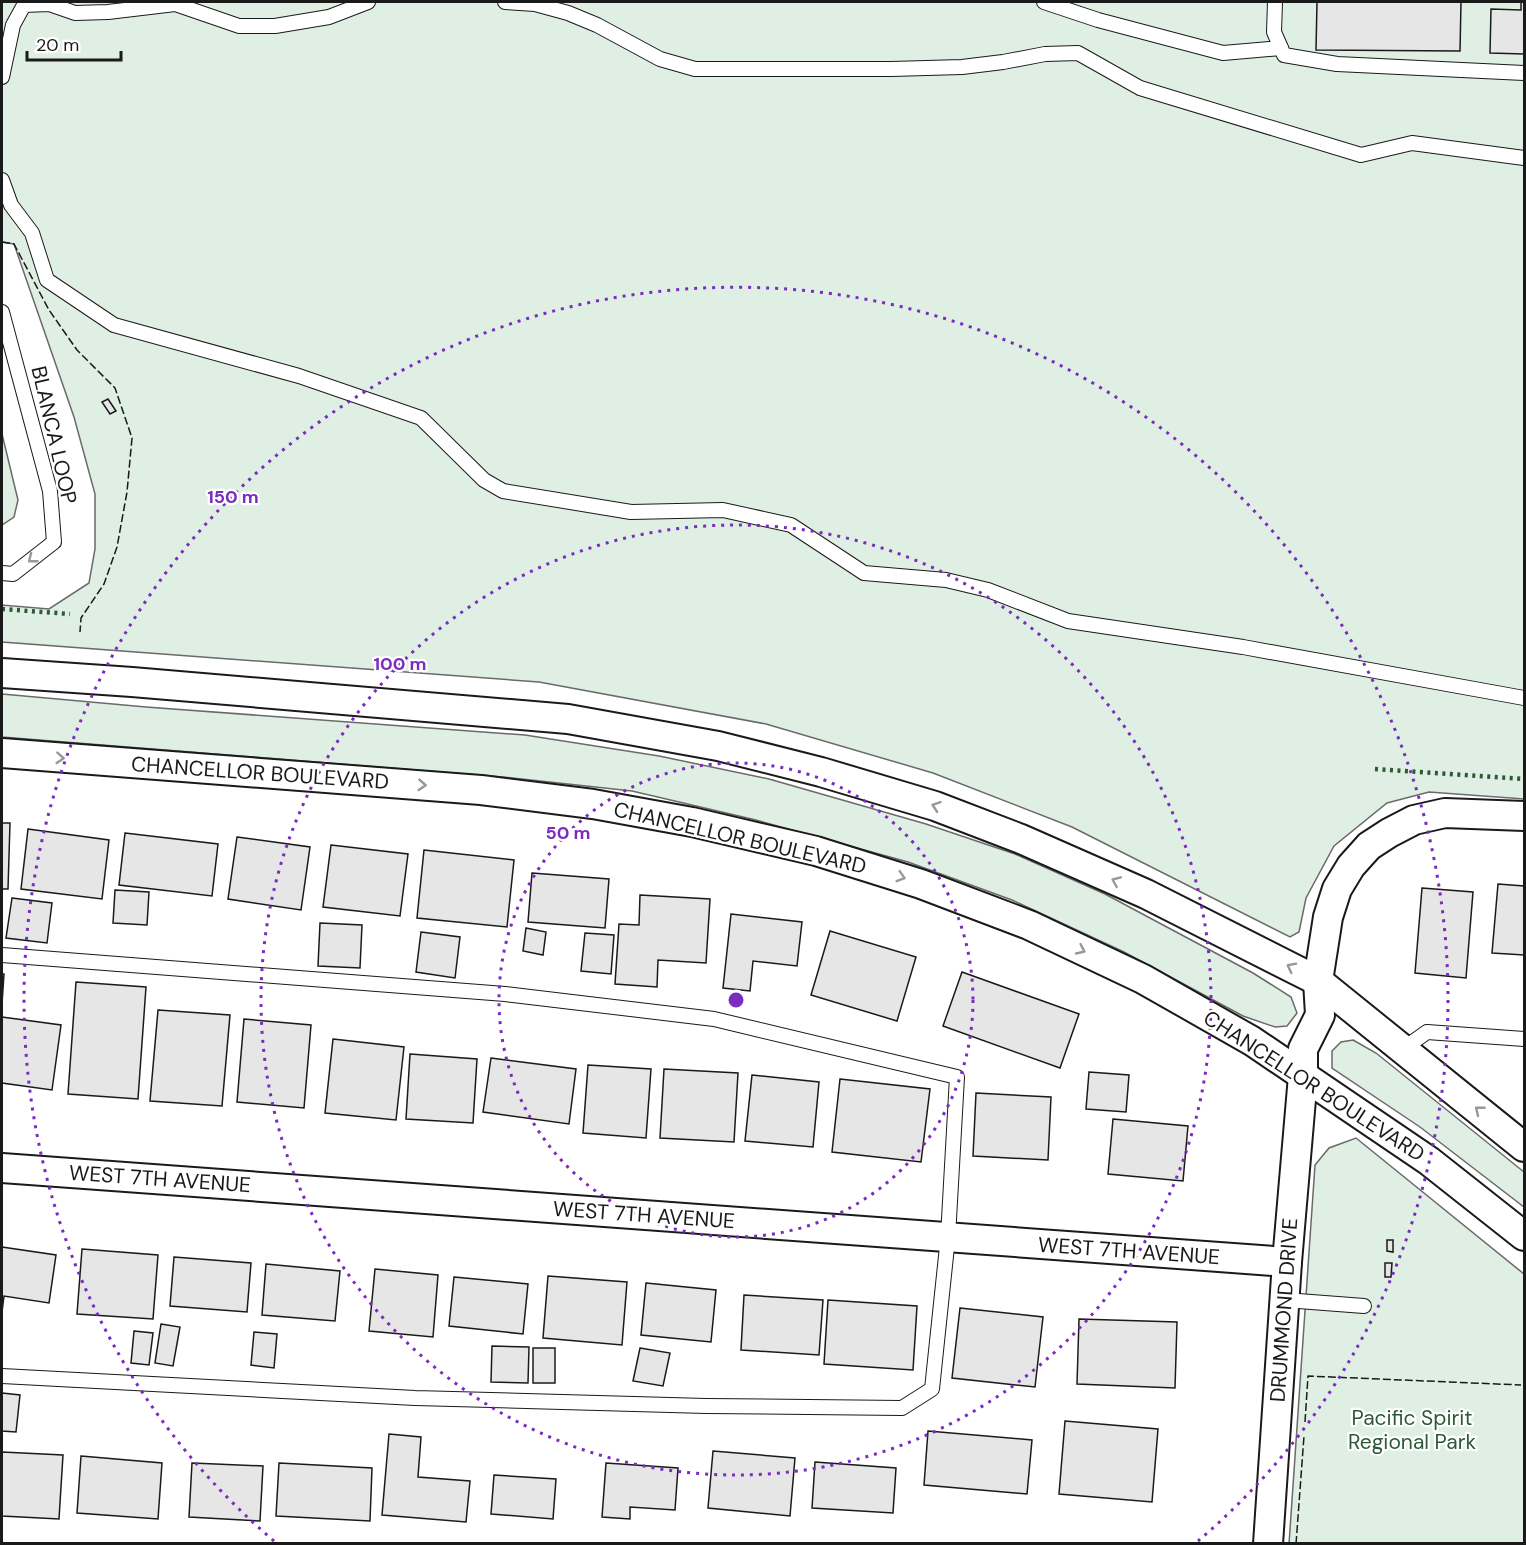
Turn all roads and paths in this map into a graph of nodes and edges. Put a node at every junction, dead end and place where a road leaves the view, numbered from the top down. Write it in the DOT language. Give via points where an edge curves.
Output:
graph roads {
  1 [pos="368,2"];
  2 [pos="504,2"];
  3 [pos="1044,2"];
  4 [pos="1275,2"];
  5 [pos="1281,48"];
  6 [pos="1524,73"];
  7 [pos="2,77"];
  8 [pos="1524,158"];
  9 [pos="2,180"];
  10 [pos="2,312"];
  11 [pos="2,573"];
  12 [pos="2,673"];
  13 [pos="1524,698"];
  14 [pos="2,753"];
  15 [pos="1524,816"];
  16 [pos="2,955"];
  17 [pos="1318,981"];
  18 [pos="1524,1039"];
  19 [pos="1403,1049"];
  20 [pos="1303,1076"];
  21 [pos="1524,1147"];
  22 [pos="2,1168"];
  23 [pos="1524,1236"];
  24 [pos="948,1238"];
  25 [pos="1287,1262"];
  26 [pos="1285,1299"];
  27 [pos="1364,1306"];
  28 [pos="2,1376"];
  29 [pos="1268,1544"];
  1 -- 7 [label="lane" via="328,16 276,26 240,26 175,4 75,13 49,4 24,5 13,25"];
  2 -- 8 [label="lane" via="535,4 568,13 660,59 695,69 962,67 1078,53 1140,88 1361,155 1412,143"];
  3 -- 5 [label="lane" via="1223,53"];
  4 -- 5 [label="lane" via="1274,32"];
  5 -- 6 [label="lane" via="1284,55 1336,64"];
  9 -- 13 [label="lane" via="10,205 32,233 47,280 114,325 299,376 421,418 484,480 503,491 631,512 723,510 790,525 864,573 946,580 988,590 1068,621 1243,647"];
  10 -- 11 [label="lane, BLANCA LOOP, one-way" via="50,491 54,542 13,574"];
  17 -- 12 [label="street, one-way" via="1146,894 978,822 821,772 718,746 568,719"];
  14 -- 20 [label="street, CHANCELLOR BOULEVARD, one-way" via="481,790 692,822 816,851 921,884 1029,925 1143,979 1252,1041"];
  15 -- 17 [label="street, DRUMMOND DRIVE" via="1445,813 1414,820 1368,846 1336,889"];
  16 -- 24 [label="lane" via="505,994 702,1017 957,1077"];
  17 -- 19 [label="street"];
  17 -- 20 [label="street, DRUMMOND DRIVE" via="1320,1015 1303,1049"];
  18 -- 19 [label="lane" via="1427,1032"];
  21 -- 19 [label="street, one-way"];
  20 -- 23 [label="street, CHANCELLOR BOULEVARD" via="1430,1161"];
  20 -- 25 [label="street, DRUMMOND DRIVE"];
  22 -- 24 [label="street, WEST 7TH AVENUE"];
  24 -- 25 [label="street, WEST 7TH AVENUE"];
  24 -- 28 [label="lane" via="932,1389 902,1408 415,1398"];
  25 -- 26 [label="street, DRUMMOND DRIVE"];
  26 -- 27 [label="lane"];
  26 -- 29 [label="street, DRUMMOND DRIVE"];
}
